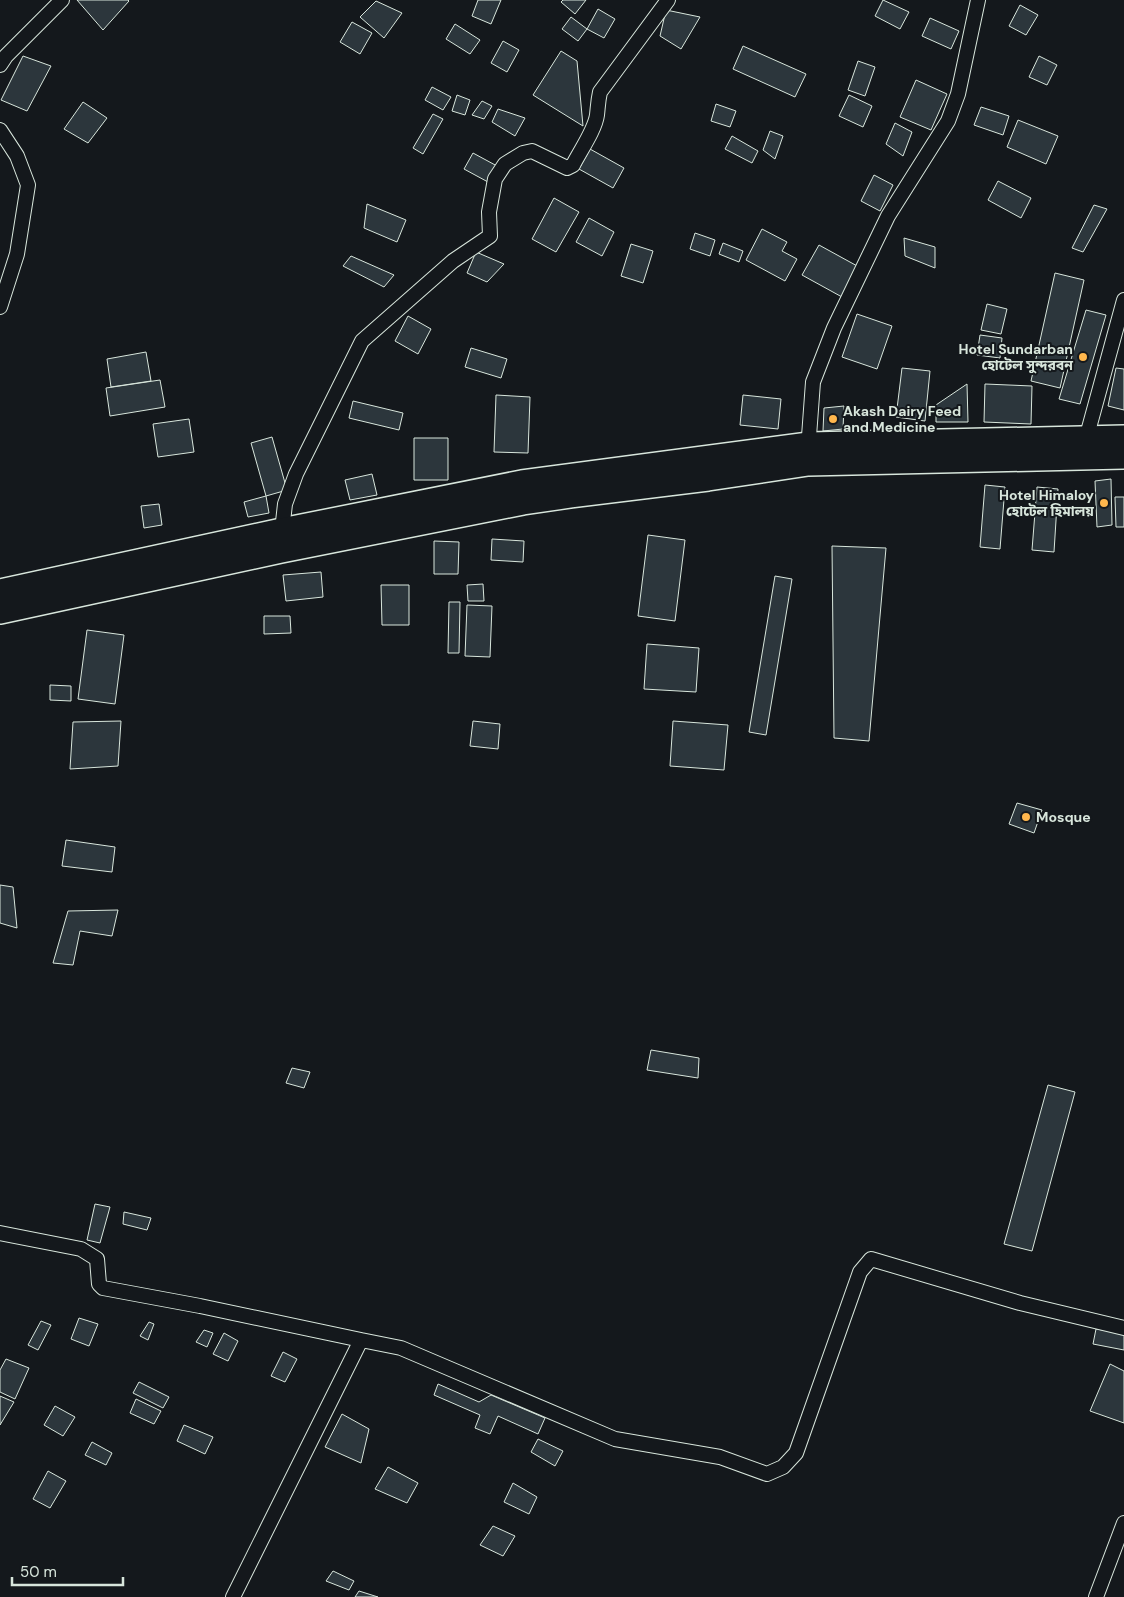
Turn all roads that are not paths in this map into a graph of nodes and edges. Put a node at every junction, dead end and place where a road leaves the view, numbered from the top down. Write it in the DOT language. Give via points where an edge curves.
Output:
graph roads {
  1 [pos="62,0"];
  2 [pos="668,0"];
  3 [pos="978,0"];
  4 [pos="0,65"];
  5 [pos="0,130"];
  6 [pos="1124,300"];
  7 [pos="0,307"];
  8 [pos="1124,438"];
  9 [pos="1086,439"];
  10 [pos="947,450"];
  11 [pos="808,454"];
  12 [pos="1124,456"];
  13 [pos="523,492"];
  14 [pos="282,531"];
  15 [pos="132,573"];
  16 [pos="0,592"];
  17 [pos="0,611"];
  18 [pos="0,1233"];
  19 [pos="1124,1328"];
  20 [pos="361,1340"];
  21 [pos="1123,1531"];
  22 [pos="233,1597"];
  23 [pos="1096,1597"];
  1 -- 4 [label="street"];
  2 -- 14 [label="street" via="600,92 593,126 573,165 567,168 532,152 523,153 505,164 495,179 489,212 490,236 453,261 362,341 296,474 285,504"];
  3 -- 11 [label="street" via="958,94 948,121 888,216 834,328 813,382"];
  5 -- 7 [label="street" via="17,156 28,185 17,254"];
  6 -- 9 [label="street"];
  8 -- 9 [label="highway"];
  9 -- 10 [label="highway"];
  10 -- 11 [label="highway"];
  10 -- 12 [label="highway"];
  11 -- 13 [label="highway"];
  13 -- 14 [label="highway"];
  13 -- 15 [label="highway"];
  14 -- 15 [label="highway"];
  15 -- 16 [label="highway"];
  15 -- 17 [label="highway"];
  18 -- 20 [label="street" via="81,1249 97,1259 99,1284 103,1288"];
  19 -- 20 [label="street" via="1020,1303 871,1259 860,1272 796,1453 783,1466 767,1474 720,1457 615,1440 401,1348"];
  20 -- 22 [label="street"];
  21 -- 23 [label="street"];
}
